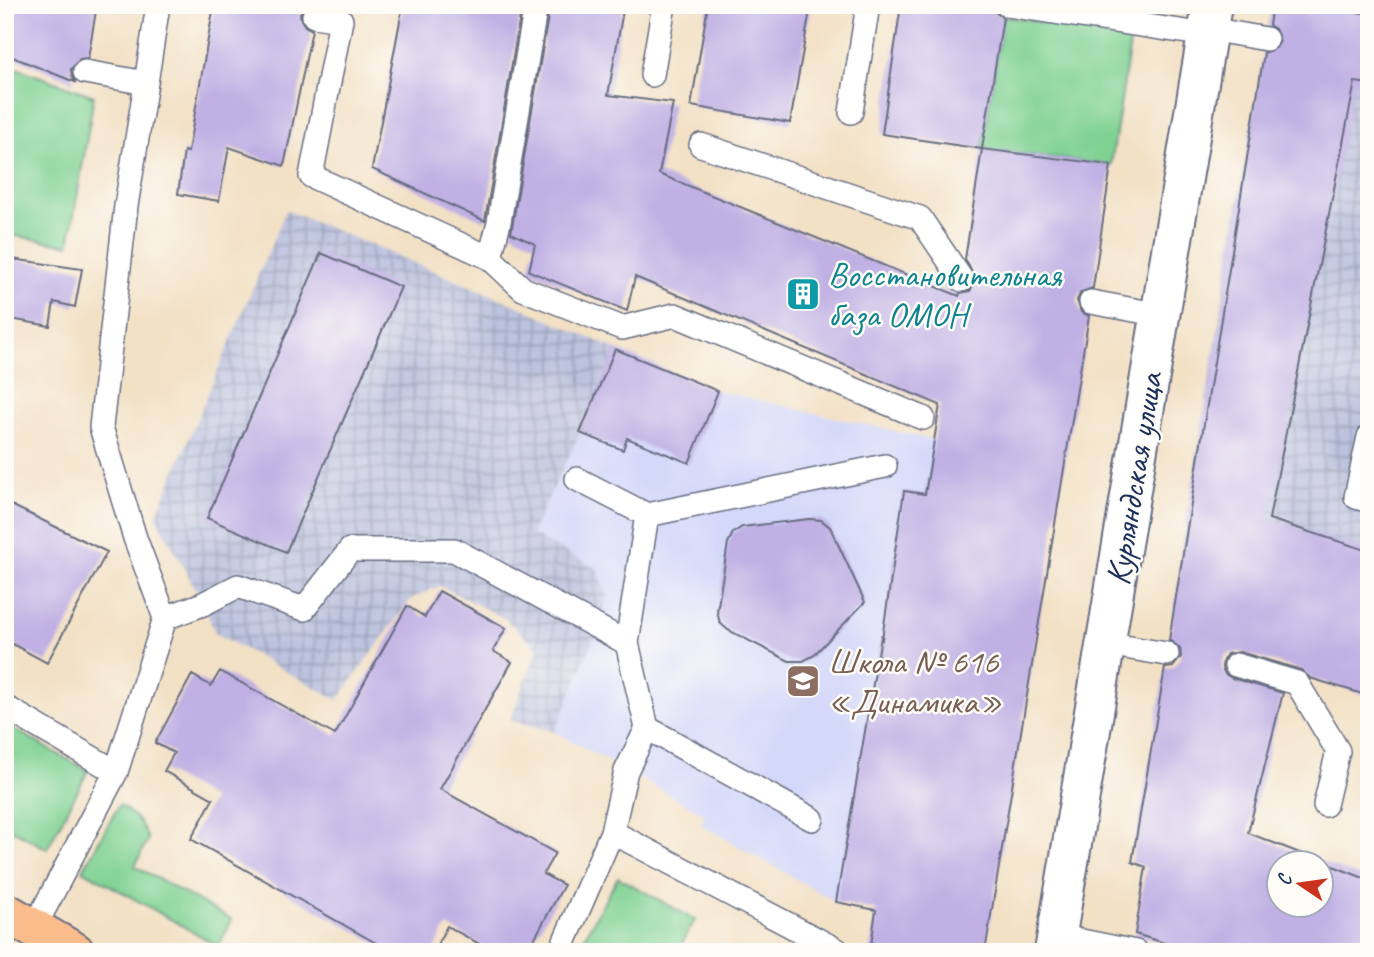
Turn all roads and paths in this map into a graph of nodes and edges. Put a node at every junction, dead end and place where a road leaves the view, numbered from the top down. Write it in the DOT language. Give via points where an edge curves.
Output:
graph roads {
  1 [pos="158,5"];
  2 [pos="536,5"];
  3 [pos="664,5"];
  4 [pos="869,5"];
  5 [pos="1007,5"];
  6 [pos="342,13"];
  7 [pos="314,16"];
  8 [pos="1209,23"];
  9 [pos="1266,39"];
  10 [pos="85,72"];
  11 [pos="652,75"];
  12 [pos="146,83"];
  13 [pos="851,112"];
  14 [pos="701,145"];
  15 [pos="489,258"];
  16 [pos="962,280"];
  17 [pos="1091,302"];
  18 [pos="1161,315"];
  19 [pos="923,418"];
  20 [pos="1369,437"];
  21 [pos="885,466"];
  22 [pos="577,479"];
  23 [pos="1369,500"];
  24 [pos="647,514"];
  25 [pos="165,618"];
  26 [pos="626,643"];
  27 [pos="1106,644"];
  28 [pos="1167,654"];
  29 [pos="1236,665"];
  30 [pos="5,707"];
  31 [pos="647,728"];
  32 [pos="116,772"];
  33 [pos="1325,804"];
  34 [pos="812,819"];
  35 [pos="612,832"];
  36 [pos="20,920"];
  37 [pos="1056,944"];
  38 [pos="837,950"];
  39 [pos="75,952"];
  40 [pos="560,952"];
  41 [pos="1136,952"];
  1 -- 12 [label="lane"];
  2 -- 15 [label="lane"];
  3 -- 11 [label="lane"];
  4 -- 13 [label="lane"];
  5 -- 8 [label="lane"];
  6 -- 7 [label="lane"];
  6 -- 15 [label="lane" via="311,176"];
  8 -- 9 [label="lane"];
  8 -- 18 [label="street, Курляндская улица"];
  10 -- 12 [label="lane"];
  12 -- 25 [label="lane" via="126,206 101,428"];
  14 -- 16 [label="lane" via="920,218"];
  15 -- 19 [label="lane" via="523,289 622,328 675,315"];
  17 -- 18 [label="lane"];
  18 -- 27 [label="street, Курляндская улица"];
  20 -- 23 [label="lane" via="1356,496"];
  21 -- 24 [label="lane"];
  22 -- 24 [label="lane"];
  24 -- 26 [label="lane"];
  25 -- 26 [label="lane" via="237,586 304,608 350,550 454,550"];
  25 -- 32 [label="lane"];
  26 -- 31 [label="lane"];
  27 -- 28 [label="lane"];
  27 -- 37 [label="street, Курляндская улица"];
  29 -- 33 [label="lane" via="1297,683 1338,751"];
  30 -- 32 [label="lane"];
  31 -- 34 [label="lane"];
  31 -- 35 [label="lane" via="626,771"];
  32 -- 36 [label="lane"];
  35 -- 38 [label="lane"];
  35 -- 40 [label="lane"];
  36 -- 39 [label="main road"];
  37 -- 41 [label="lane"];
}
